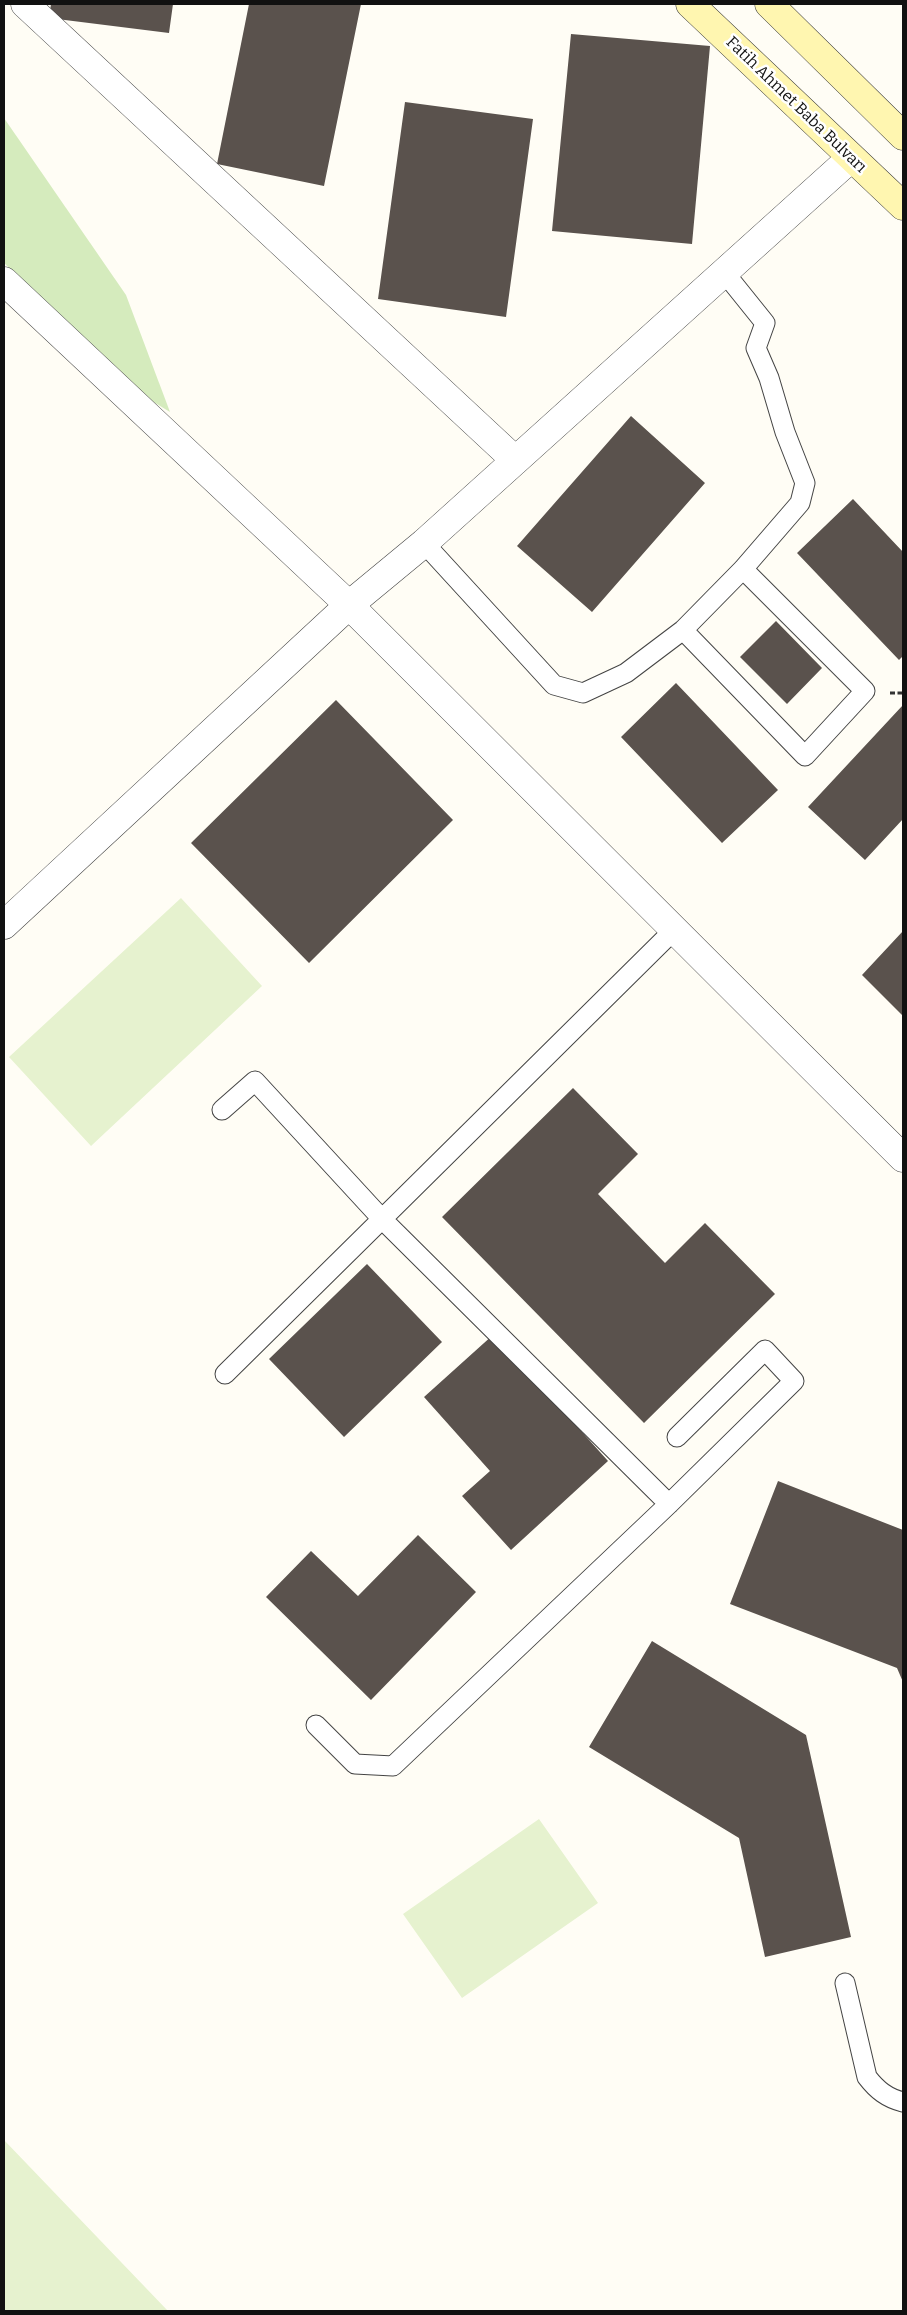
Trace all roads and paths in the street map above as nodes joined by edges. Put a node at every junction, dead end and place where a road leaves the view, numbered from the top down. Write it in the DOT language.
graph roads {
  1 [pos="25,4"];
  2 [pos="690,4"];
  3 [pos="769,4"];
  4 [pos="903,136"];
  5 [pos="851,158"];
  6 [pos="903,206"];
  7 [pos="724,272"];
  8 [pos="4,281"];
  9 [pos="515,460"];
  10 [pos="424,543"];
  11 [pos="743,569"];
  12 [pos="349,606"];
  13 [pos="683,630"];
  14 [pos="4,925"];
  15 [pos="675,929"];
  16 [pos="222,1110"];
  17 [pos="903,1158"];
  18 [pos="382,1219"];
  19 [pos="225,1374"];
  20 [pos="677,1437"];
  21 [pos="669,1504"];
  22 [pos="316,1724"];
  23 [pos="845,1983"];
  24 [pos="903,2102"];
  1 -- 9 [label="street"];
  2 -- 5 [label="main road, Fatih Ahmet Baba Bulvarı"];
  3 -- 4 [label="main road"];
  5 -- 6 [label="main road, Fatih Ahmet Baba Bulvarı"];
  5 -- 7 [label="street"];
  7 -- 9 [label="street"];
  7 -- 11 [label="lane"];
  8 -- 12 [label="street"];
  9 -- 10 [label="street"];
  10 -- 12 [label="street"];
  10 -- 13 [label="lane"];
  11 -- 13 [label="lane"];
  11 -- 13 [label="lane"];
  12 -- 14 [label="street"];
  12 -- 15 [label="street"];
  15 -- 17 [label="street"];
  15 -- 18 [label="lane"];
  16 -- 18 [label="lane"];
  18 -- 19 [label="lane"];
  18 -- 21 [label="lane"];
  20 -- 21 [label="lane"];
  21 -- 22 [label="lane"];
  23 -- 24 [label="lane"];
}
